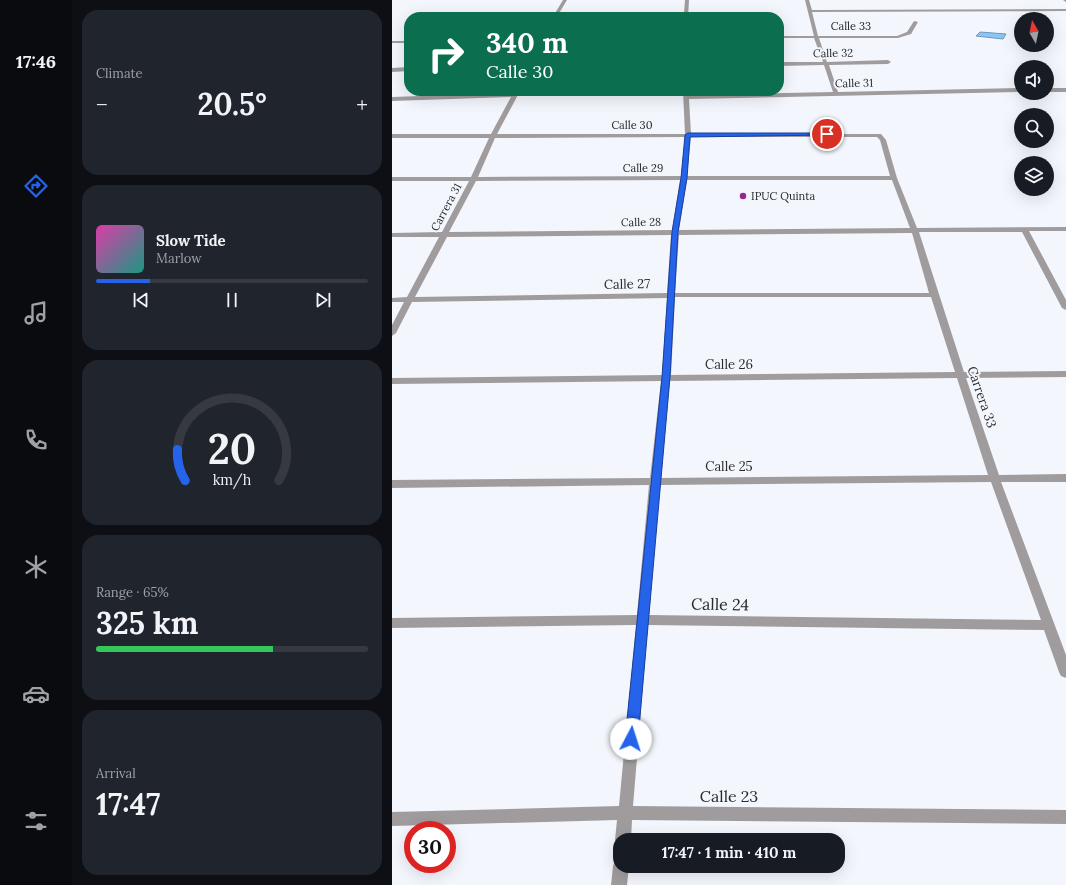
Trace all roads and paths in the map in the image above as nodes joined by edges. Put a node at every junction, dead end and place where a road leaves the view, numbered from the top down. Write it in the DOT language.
graph roads {
  1 [pos="565,0"];
  2 [pos="687,0"];
  3 [pos="807,0"];
  4 [pos="1066,10"];
  5 [pos="810,11"];
  6 [pos="559,12"];
  7 [pos="686,12"];
  8 [pos="916,22"];
  9 [pos="784,36"];
  10 [pos="816,36"];
  11 [pos="392,42"];
  12 [pos="404,42"];
  13 [pos="888,62"];
  14 [pos="825,63"];
  15 [pos="784,64"];
  16 [pos="404,69"];
  17 [pos="392,70"];
  18 [pos="1014,90"];
  19 [pos="1054,90"];
  20 [pos="1066,90"];
  21 [pos="784,93"];
  22 [pos="836,93"];
  23 [pos="454,96"];
  24 [pos="514,96"];
  25 [pos="686,96"];
  26 [pos="392,99"];
  27 [pos="873,134"];
  28 [pos="493,135"];
  29 [pos="688,135"];
  30 [pos="392,136"];
  31 [pos="474,178"];
  32 [pos="684,178"];
  33 [pos="894,178"];
  34 [pos="392,179"];
  35 [pos="1024,229"];
  36 [pos="1066,229"];
  37 [pos="915,231"];
  38 [pos="675,232"];
  39 [pos="392,235"];
  40 [pos="444,235"];
  41 [pos="672,295"];
  42 [pos="934,296"];
  43 [pos="392,300"];
  44 [pos="409,300"];
  45 [pos="1066,308"];
  46 [pos="392,333"];
  47 [pos="1066,374"];
  48 [pos="960,376"];
  49 [pos="666,377"];
  50 [pos="392,381"];
  51 [pos="995,478"];
  52 [pos="1066,478"];
  53 [pos="655,481"];
  54 [pos="392,484"];
  55 [pos="642,620"];
  56 [pos="392,623"];
  57 [pos="1048,626"];
  58 [pos="1066,672"];
  59 [pos="625,813"];
  60 [pos="1066,816"];
  61 [pos="392,818"];
  62 [pos="624,833"];
  63 [pos="620,873"];
  64 [pos="619,885"];
  1 -- 6 [label="street"];
  2 -- 7 [label="street"];
  3 -- 5 [label="street"];
  4 -- 5 [label="street"];
  5 -- 10 [label="street"];
  8 -- 10 [label="street, Calle 33"];
  9 -- 10 [label="street, Calle 33"];
  10 -- 14 [label="street"];
  11 -- 12 [label="street"];
  13 -- 14 [label="street, Calle 32"];
  14 -- 15 [label="street, Calle 32"];
  14 -- 22 [label="street"];
  16 -- 17 [label="street"];
  18 -- 22 [label="street, Calle 31"];
  19 -- 20 [label="street"];
  21 -- 22 [label="street, Calle 31"];
  23 -- 26 [label="street"];
  24 -- 28 [label="street, Carrera 31"];
  25 -- 29 [label="street"];
  27 -- 29 [label="street, Calle 30"];
  27 -- 33 [label="street, Carrera 33"];
  28 -- 29 [label="street, Calle 30"];
  28 -- 30 [label="street, Calle 30"];
  28 -- 31 [label="street, Carrera 31"];
  29 -- 32 [label="street"];
  31 -- 32 [label="street, Calle 29"];
  31 -- 34 [label="street, Calle 29"];
  31 -- 40 [label="street, Carrera 31"];
  32 -- 33 [label="street, Calle 29"];
  32 -- 38 [label="street"];
  33 -- 37 [label="street, Carrera 33"];
  35 -- 36 [label="street, Calle 28"];
  35 -- 37 [label="street, Calle 28"];
  35 -- 45 [label="street"];
  37 -- 38 [label="street, Calle 28"];
  37 -- 42 [label="street, Carrera 33"];
  38 -- 40 [label="street, Calle 28"];
  38 -- 41 [label="street"];
  39 -- 40 [label="street, Calle 28"];
  40 -- 44 [label="street, Carrera 31"];
  41 -- 42 [label="street, Calle 27"];
  41 -- 44 [label="street, Calle 27"];
  41 -- 49 [label="street"];
  42 -- 48 [label="street, Carrera 33"];
  43 -- 44 [label="street, Calle 27"];
  44 -- 46 [label="street, Carrera 31"];
  47 -- 48 [label="street, Calle 26"];
  48 -- 49 [label="street, Calle 26"];
  48 -- 51 [label="street, Carrera 33"];
  49 -- 50 [label="street, Calle 26"];
  49 -- 53 [label="street"];
  51 -- 52 [label="street, Calle 25"];
  51 -- 53 [label="street, Calle 25"];
  51 -- 57 [label="street, Carrera 33"];
  53 -- 54 [label="street, Calle 25"];
  53 -- 55 [label="street"];
  55 -- 56 [label="street, Calle 24"];
  55 -- 57 [label="street, Calle 24"];
  55 -- 59 [label="street"];
  57 -- 58 [label="street, Carrera 33"];
  59 -- 60 [label="street, Calle 23"];
  59 -- 61 [label="street, Calle 23"];
  59 -- 62 [label="street"];
  63 -- 64 [label="street"];
}
